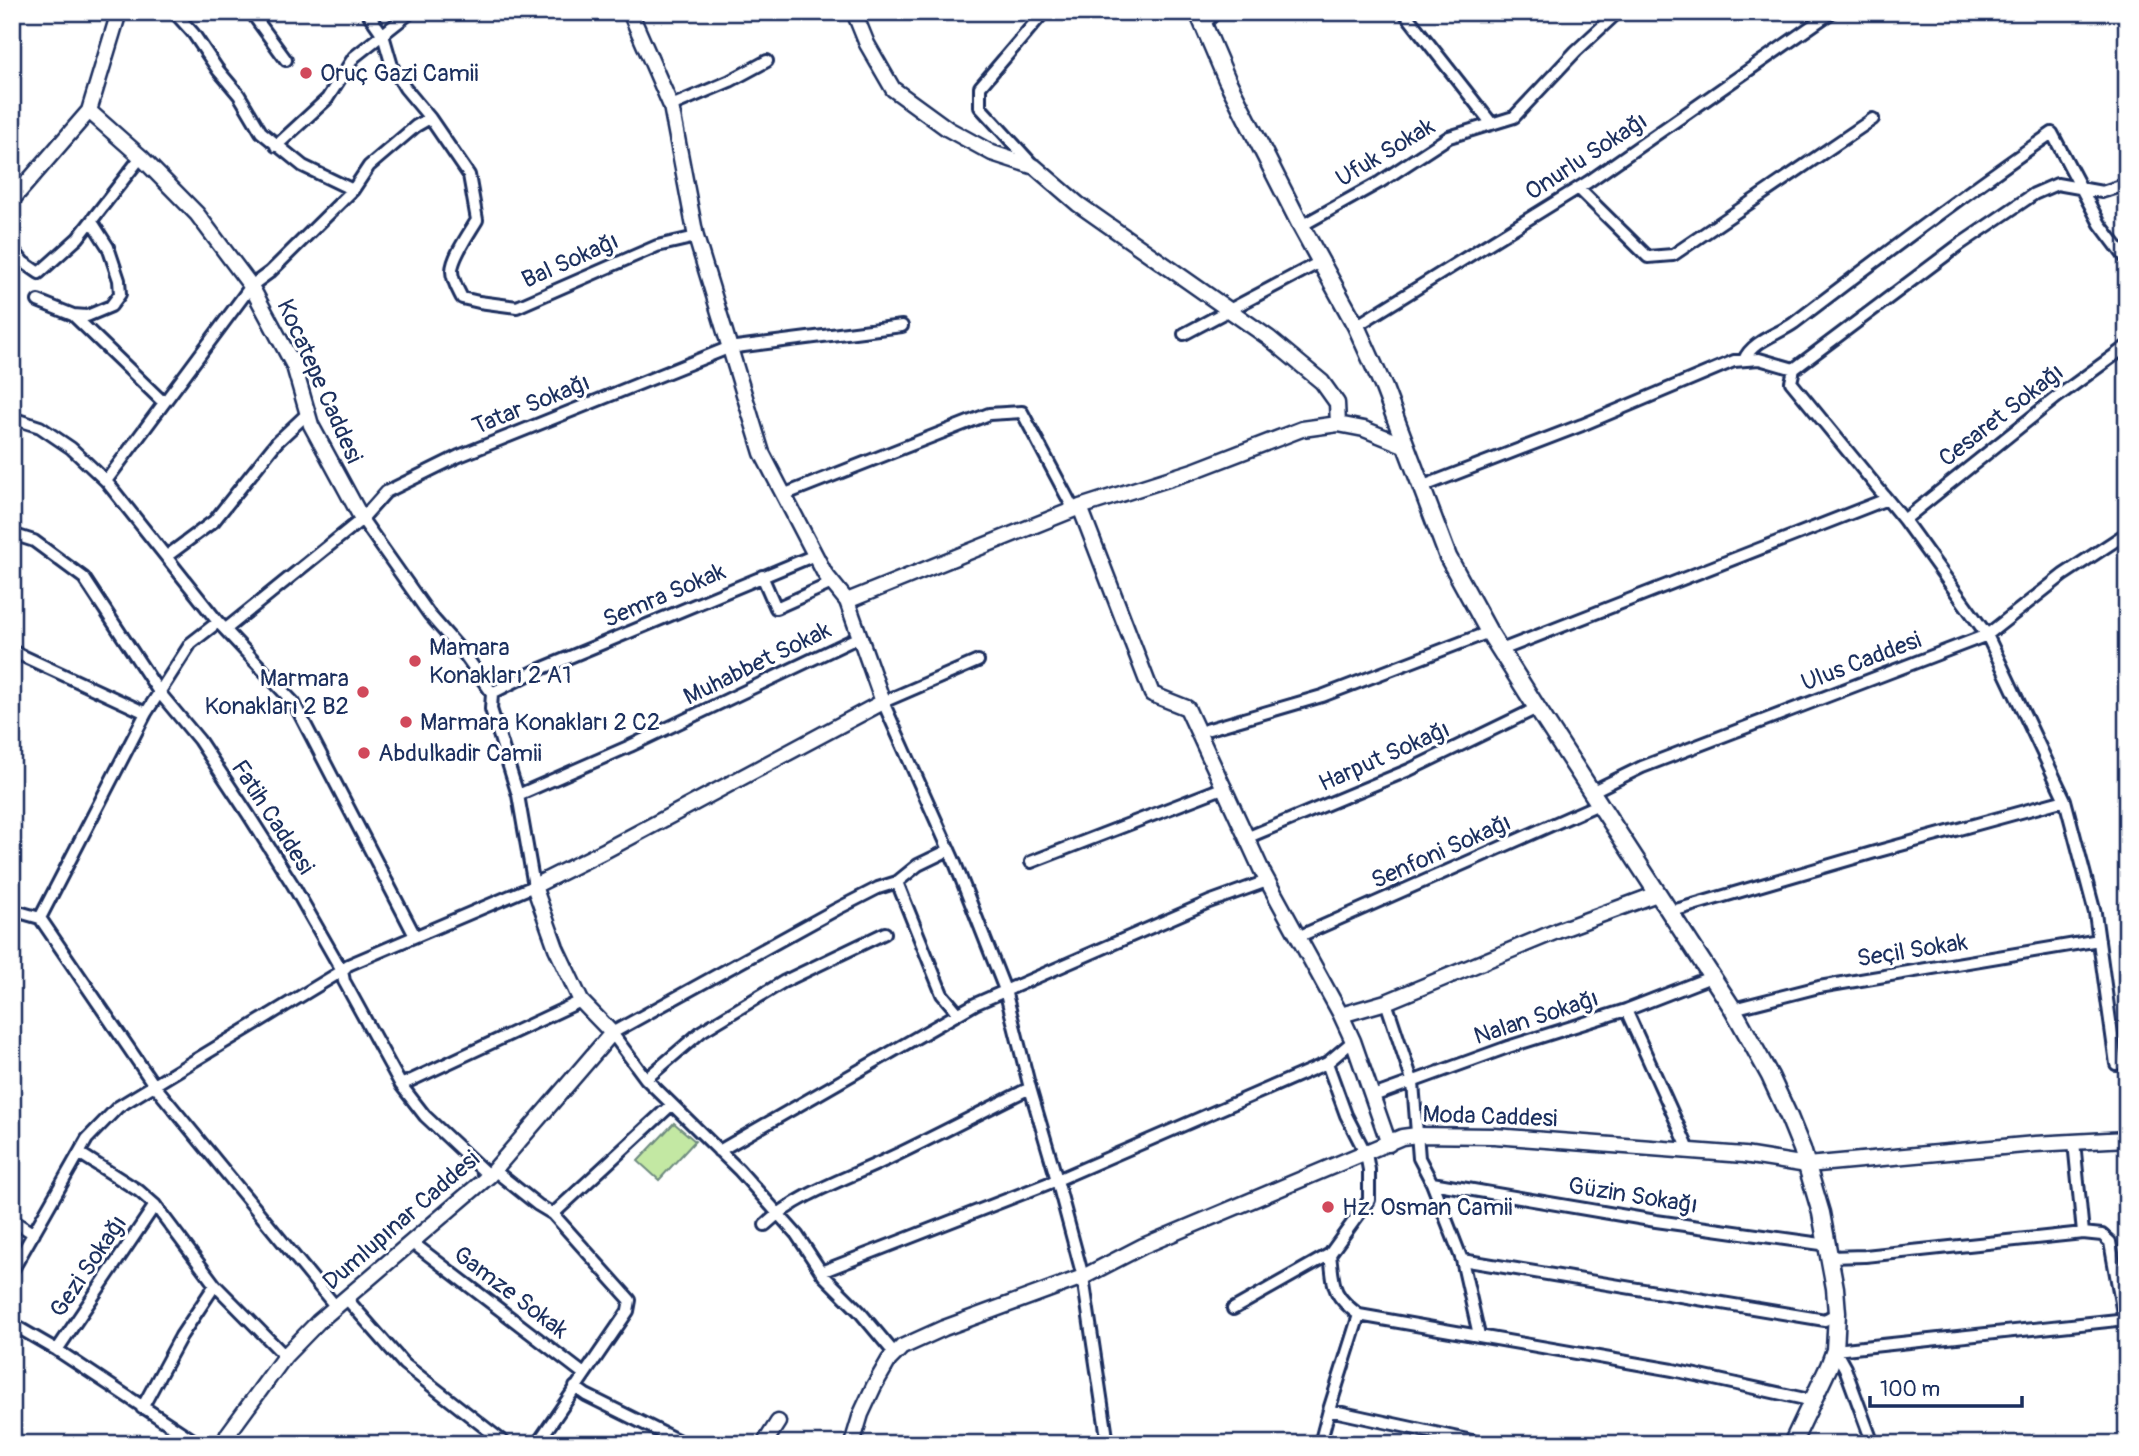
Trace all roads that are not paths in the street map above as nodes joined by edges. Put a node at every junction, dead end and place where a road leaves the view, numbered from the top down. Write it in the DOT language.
graph roads {
  1 [pos="174,12"];
  2 [pos="251,12"];
  3 [pos="367,12"];
  4 [pos="411,12"];
  5 [pos="630,12"];
  6 [pos="854,12"];
  7 [pos="1044,12"];
  8 [pos="1216,12"];
  9 [pos="1405,12"];
  10 [pos="1618,12"];
  11 [pos="1832,12"];
  12 [pos="117,15"];
  13 [pos="1201,18"];
  14 [pos="383,36"];
  15 [pos="286,61"];
  16 [pos="768,61"];
  17 [pos="671,106"];
  18 [pos="89,111"];
  19 [pos="430,118"];
  20 [pos="1873,119"];
  21 [pos="1492,124"];
  22 [pos="276,146"];
  23 [pos="141,157"];
  24 [pos="1035,167"];
  25 [pos="2127,184"];
  26 [pos="2082,187"];
  27 [pos="1578,188"];
  28 [pos="353,190"];
  29 [pos="12,201"];
  30 [pos="92,222"];
  31 [pos="1301,226"];
  32 [pos="696,237"];
  33 [pos="12,248"];
  34 [pos="2127,260"];
  35 [pos="1320,262"];
  36 [pos="251,286"];
  37 [pos="38,301"];
  38 [pos="1230,311"];
  39 [pos="72,315"];
  40 [pos="902,326"];
  41 [pos="1356,326"];
  42 [pos="1184,334"];
  43 [pos="2127,346"];
  44 [pos="729,348"];
  45 [pos="1744,360"];
  46 [pos="1794,369"];
  47 [pos="164,403"];
  48 [pos="308,413"];
  49 [pos="12,418"];
  50 [pos="1338,424"];
  51 [pos="1406,446"];
  52 [pos="106,481"];
  53 [pos="1421,487"];
  54 [pos="783,495"];
  55 [pos="1887,499"];
  56 [pos="1077,509"];
  57 [pos="362,519"];
  58 [pos="1904,520"];
  59 [pos="2127,533"];
  60 [pos="12,534"];
  61 [pos="815,555"];
  62 [pos="167,556"];
  63 [pos="762,576"];
  64 [pos="832,583"];
  65 [pos="847,601"];
  66 [pos="222,625"];
  67 [pos="1489,632"];
  68 [pos="1987,635"];
  69 [pos="859,637"];
  70 [pos="1501,650"];
  71 [pos="12,651"];
  72 [pos="978,661"];
  73 [pos="159,692"];
  74 [pos="492,693"];
  75 [pos="883,702"];
  76 [pos="1537,708"];
  77 [pos="146,713"];
  78 [pos="1199,733"];
  79 [pos="1225,787"];
  80 [pos="518,795"];
  81 [pos="1595,798"];
  82 [pos="2065,800"];
  83 [pos="1246,838"];
  84 [pos="949,850"];
  85 [pos="1031,862"];
  86 [pos="1267,881"];
  87 [pos="897,882"];
  88 [pos="534,886"];
  89 [pos="1657,894"];
  90 [pos="12,910"];
  91 [pos="1669,912"];
  92 [pos="40,918"];
  93 [pos="884,933"];
  94 [pos="415,936"];
  95 [pos="1300,936"];
  96 [pos="2099,940"];
  97 [pos="342,971"];
  98 [pos="1712,976"];
  99 [pos="1005,990"];
  100 [pos="581,1001"];
  101 [pos="1386,1002"];
  102 [pos="1733,1009"];
  103 [pos="1626,1010"];
  104 [pos="958,1013"];
  105 [pos="1341,1015"];
  106 [pos="612,1033"];
  107 [pos="1353,1041"];
  108 [pos="1327,1063"];
  109 [pos="2116,1064"];
  110 [pos="646,1079"];
  111 [pos="1413,1083"];
  112 [pos="154,1085"];
  113 [pos="401,1085"];
  114 [pos="1030,1088"];
  115 [pos="1373,1096"];
  116 [pos="671,1105"];
  117 [pos="1418,1135"];
  118 [pos="2127,1139"];
  119 [pos="2074,1142"];
  120 [pos="1389,1144"];
  121 [pos="719,1151"];
  122 [pos="1690,1152"];
  123 [pos="79,1153"];
  124 [pos="1366,1154"];
  125 [pos="1807,1165"];
  126 [pos="492,1173"];
  127 [pos="1058,1180"];
  128 [pos="1432,1183"];
  129 [pos="155,1205"];
  130 [pos="778,1213"];
  131 [pos="553,1214"];
  132 [pos="12,1220"];
  133 [pos="765,1225"];
  134 [pos="2083,1233"];
  135 [pos="34,1234"];
  136 [pos="413,1243"];
  137 [pos="1828,1251"];
  138 [pos="1330,1254"];
  139 [pos="1462,1260"];
  140 [pos="12,1271"];
  141 [pos="821,1272"];
  142 [pos="1083,1277"];
  143 [pos="215,1285"];
  144 [pos="342,1302"];
  145 [pos="1233,1309"];
  146 [pos="1837,1313"];
  147 [pos="1359,1315"];
  148 [pos="2125,1319"];
  149 [pos="12,1324"];
  150 [pos="1479,1335"];
  151 [pos="57,1350"];
  152 [pos="1835,1350"];
  153 [pos="895,1354"];
  154 [pos="285,1356"];
  155 [pos="584,1374"];
  156 [pos="575,1387"];
  157 [pos="1814,1401"];
  158 [pos="142,1408"];
  159 [pos="1329,1410"];
  160 [pos="778,1422"];
  161 [pos="199,1444"];
  162 [pos="224,1444"];
  163 [pos="506,1444"];
  164 [pos="537,1444"];
  165 [pos="685,1444"];
  166 [pos="764,1444"];
  167 [pos="852,1444"];
  168 [pos="1108,1444"];
  169 [pos="1321,1444"];
  170 [pos="1486,1444"];
  171 [pos="1792,1444"];
  172 [pos="1873,1444"];
  1 -- 22 [label="street"];
  2 -- 15 [label="street"];
  3 -- 14 [label="street"];
  4 -- 14 [label="street"];
  5 -- 17 [label="street"];
  6 -- 24 [label="street"];
  7 -- 24 [label="street"];
  8 -- 13 [label="street"];
  9 -- 21 [label="street"];
  10 -- 21 [label="street, Ufuk Sokak"];
  11 -- 27 [label="street, Onurlu Sokağı"];
  12 -- 18 [label="street"];
  13 -- 31 [label="main road"];
  14 -- 19 [label="street"];
  14 -- 22 [label="street"];
  16 -- 17 [label="street"];
  17 -- 32 [label="street"];
  18 -- 23 [label="street, Kocatepe Caddesi"];
  18 -- 29 [label="street"];
  19 -- 28 [label="street"];
  19 -- 32 [label="street, Bal Sokağı"];
  20 -- 27 [label="street"];
  21 -- 31 [label="street, Ufuk Sokak"];
  22 -- 28 [label="street"];
  23 -- 30 [label="street"];
  23 -- 36 [label="street, Kocatepe Caddesi"];
  24 -- 38 [label="street"];
  25 -- 26 [label="street"];
  26 -- 34 [label="street"];
  26 -- 45 [label="street"];
  26 -- 46 [label="street"];
  27 -- 41 [label="street, Onurlu Sokağı"];
  28 -- 36 [label="street"];
  30 -- 33 [label="street"];
  30 -- 39 [label="street"];
  31 -- 35 [label="main road"];
  32 -- 44 [label="street"];
  35 -- 38 [label="street"];
  35 -- 41 [label="main road"];
  36 -- 47 [label="street"];
  36 -- 48 [label="street, Kocatepe Caddesi"];
  37 -- 39 [label="street"];
  38 -- 42 [label="street"];
  38 -- 50 [label="street"];
  39 -- 47 [label="street"];
  40 -- 44 [label="street, Tatar Sokağı"];
  41 -- 51 [label="main road"];
  43 -- 58 [label="street, Cesaret Sokağı"];
  44 -- 54 [label="street"];
  44 -- 57 [label="street, Tatar Sokağı"];
  45 -- 46 [label="street"];
  45 -- 53 [label="street"];
  46 -- 55 [label="street"];
  47 -- 52 [label="street"];
  48 -- 57 [label="street, Kocatepe Caddesi"];
  48 -- 62 [label="street"];
  49 -- 52 [label="street"];
  50 -- 51 [label="street"];
  50 -- 56 [label="street"];
  51 -- 53 [label="main road"];
  52 -- 62 [label="street"];
  53 -- 67 [label="main road"];
  54 -- 56 [label="street"];
  54 -- 61 [label="street"];
  55 -- 58 [label="street"];
  55 -- 70 [label="street"];
  56 -- 65 [label="street"];
  56 -- 78 [label="street"];
  57 -- 66 [label="street, Tatar Sokağı"];
  57 -- 74 [label="street"];
  58 -- 68 [label="street"];
  59 -- 68 [label="street, Ulus Caddesi"];
  60 -- 73 [label="street, Fatih Caddesi"];
  61 -- 63 [label="street, Semra Sokak"];
  61 -- 64 [label="street"];
  62 -- 66 [label="street"];
  63 -- 64 [label="street"];
  63 -- 74 [label="street, Semra Sokak"];
  64 -- 65 [label="street"];
  65 -- 69 [label="street"];
  66 -- 73 [label="street, Tatar Sokağı"];
  66 -- 94 [label="street"];
  67 -- 70 [label="main road"];
  67 -- 78 [label="street"];
  68 -- 81 [label="street, Ulus Caddesi"];
  68 -- 82 [label="street"];
  69 -- 75 [label="street"];
  69 -- 80 [label="street, Muhabbet Sokak"];
  70 -- 76 [label="main road"];
  71 -- 77 [label="street"];
  72 -- 75 [label="street"];
  73 -- 77 [label="street, Tatar Sokağı"];
  73 -- 97 [label="street, Fatih Caddesi"];
  74 -- 80 [label="street"];
  75 -- 84 [label="street"];
  75 -- 88 [label="street"];
  76 -- 81 [label="main road"];
  76 -- 83 [label="street, Harput Sokağı"];
  77 -- 92 [label="street, Tatar Sokağı"];
  78 -- 79 [label="street"];
  79 -- 83 [label="street"];
  79 -- 85 [label="street"];
  80 -- 88 [label="street"];
  81 -- 89 [label="main road"];
  81 -- 95 [label="street, Senfoni Sokağı"];
  82 -- 91 [label="street"];
  82 -- 96 [label="street"];
  83 -- 86 [label="street"];
  84 -- 87 [label="street"];
  84 -- 99 [label="street"];
  86 -- 95 [label="street"];
  86 -- 99 [label="street"];
  87 -- 104 [label="street"];
  87 -- 106 [label="street"];
  88 -- 94 [label="street"];
  88 -- 100 [label="street"];
  89 -- 91 [label="main road"];
  89 -- 101 [label="street"];
  90 -- 92 [label="street"];
  91 -- 98 [label="main road"];
  92 -- 112 [label="street"];
  93 -- 110 [label="street"];
  94 -- 97 [label="street"];
  95 -- 105 [label="street"];
  96 -- 102 [label="street, Seçil Sokak"];
  96 -- 109 [label="street"];
  97 -- 112 [label="street"];
  97 -- 113 [label="street, Fatih Caddesi"];
  98 -- 102 [label="main road"];
  98 -- 103 [label="street, Nalan Sokağı"];
  99 -- 104 [label="street"];
  99 -- 114 [label="street"];
  100 -- 106 [label="street"];
  100 -- 113 [label="street"];
  101 -- 105 [label="street"];
  101 -- 111 [label="street"];
  102 -- 125 [label="main road"];
  103 -- 111 [label="street, Nalan Sokağı"];
  103 -- 122 [label="street"];
  104 -- 121 [label="street"];
  105 -- 107 [label="street"];
  106 -- 110 [label="street"];
  106 -- 126 [label="street, Dumlupınar Caddesi"];
  107 -- 108 [label="street"];
  107 -- 115 [label="street"];
  108 -- 124 [label="street"];
  108 -- 127 [label="street"];
  110 -- 116 [label="street"];
  111 -- 115 [label="street, Nalan Sokağı"];
  111 -- 117 [label="street"];
  112 -- 123 [label="street"];
  112 -- 144 [label="street"];
  113 -- 126 [label="street, Fatih Caddesi"];
  114 -- 127 [label="street"];
  114 -- 130 [label="street"];
  115 -- 120 [label="street"];
  116 -- 121 [label="street"];
  116 -- 131 [label="street"];
  117 -- 120 [label="street, Moda Caddesi"];
  117 -- 122 [label="street, Moda Caddesi"];
  117 -- 128 [label="street"];
  118 -- 119 [label="street, Moda Caddesi"];
  119 -- 125 [label="street, Moda Caddesi"];
  119 -- 134 [label="street"];
  120 -- 124 [label="street, Moda Caddesi"];
  121 -- 130 [label="street"];
  122 -- 125 [label="street, Moda Caddesi"];
  123 -- 129 [label="street"];
  123 -- 135 [label="street"];
  124 -- 138 [label="street"];
  124 -- 142 [label="street, Moda Caddesi"];
  125 -- 137 [label="main road"];
  126 -- 131 [label="street, Fatih Caddesi"];
  126 -- 136 [label="street, Dumlupınar Caddesi"];
  127 -- 141 [label="street"];
  127 -- 142 [label="street"];
  128 -- 137 [label="street, Güzin Sokağı"];
  128 -- 139 [label="street"];
  129 -- 143 [label="street"];
  129 -- 151 [label="street, Gezi Sokağı"];
  130 -- 133 [label="street"];
  130 -- 141 [label="street"];
  131 -- 155 [label="street, Fatih Caddesi"];
  132 -- 135 [label="street"];
  134 -- 137 [label="street, Güzin Sokağı"];
  134 -- 148 [label="street"];
  135 -- 140 [label="street"];
  136 -- 144 [label="street, Dumlupınar Caddesi"];
  136 -- 155 [label="street, Gamze Sokak"];
  137 -- 146 [label="main road"];
  138 -- 145 [label="street"];
  138 -- 147 [label="street"];
  139 -- 146 [label="street"];
  139 -- 150 [label="street"];
  141 -- 153 [label="street"];
  142 -- 153 [label="street, Moda Caddesi"];
  142 -- 168 [label="street"];
  143 -- 154 [label="street"];
  143 -- 158 [label="street"];
  144 -- 154 [label="street, Dumlupınar Caddesi"];
  144 -- 163 [label="street"];
  146 -- 152 [label="main road"];
  147 -- 150 [label="street"];
  147 -- 159 [label="street"];
  148 -- 152 [label="street"];
  149 -- 151 [label="street"];
  150 -- 157 [label="street"];
  151 -- 158 [label="street"];
  152 -- 157 [label="main road"];
  152 -- 172 [label="street"];
  153 -- 167 [label="street"];
  154 -- 162 [label="street, Dumlupınar Caddesi"];
  155 -- 156 [label="street"];
  156 -- 164 [label="street"];
  156 -- 165 [label="street"];
  157 -- 171 [label="main road"];
  158 -- 161 [label="street"];
  159 -- 169 [label="street"];
  159 -- 170 [label="street"];
  160 -- 166 [label="street"];
}
